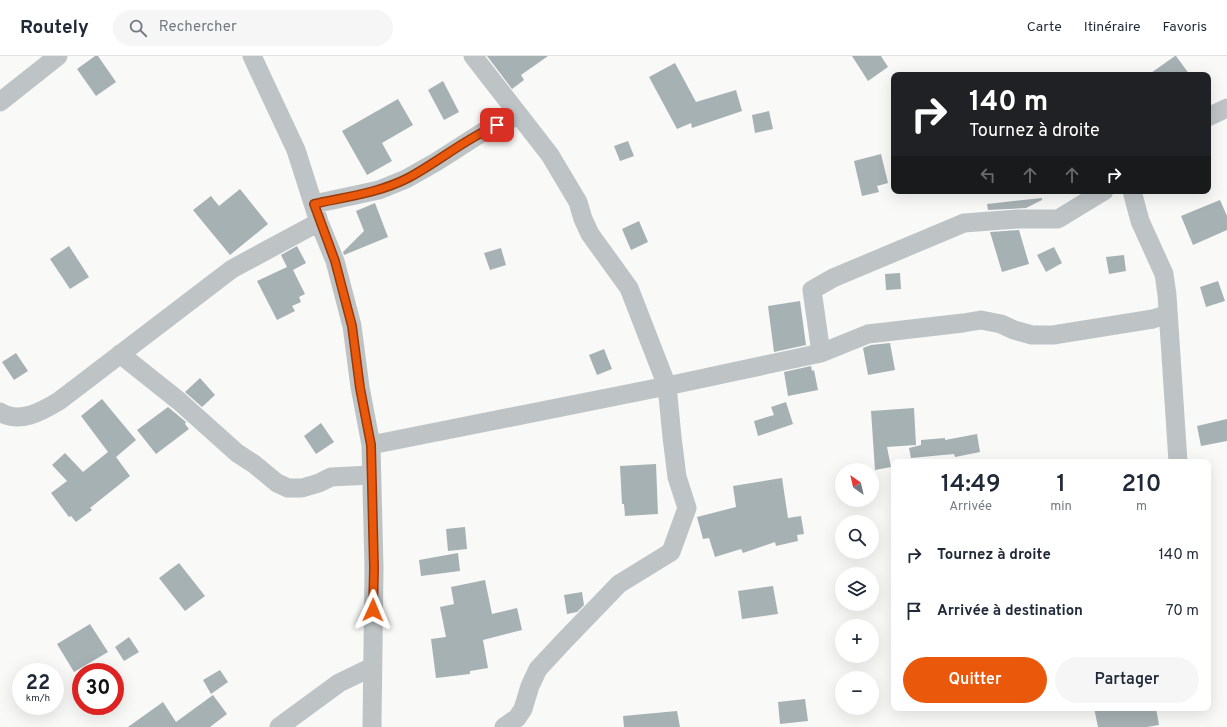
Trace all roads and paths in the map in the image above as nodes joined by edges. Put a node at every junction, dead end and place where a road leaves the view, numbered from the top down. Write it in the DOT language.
graph roads {
  1 [pos="58,56"];
  2 [pos="252,56"];
  3 [pos="473,56"];
  4 [pos="0,102"];
  5 [pos="1227,108"];
  6 [pos="519,115"];
  7 [pos="1211,116"];
  8 [pos="1099,194"];
  9 [pos="1133,194"];
  10 [pos="317,213"];
  11 [pos="1168,314"];
  12 [pos="821,353"];
  13 [pos="120,354"];
  14 [pos="668,386"];
  15 [pos="0,412"];
  16 [pos="371,445"];
  17 [pos="1178,459"];
  18 [pos="371,475"];
  19 [pos="372,667"];
  20 [pos="279,727"];
  21 [pos="372,727"];
  22 [pos="504,727"];
  1 -- 4 [label="street"];
  2 -- 10 [label="street"];
  3 -- 6 [label="street"];
  5 -- 7 [label="street"];
  6 -- 10 [label="street"];
  6 -- 14 [label="street"];
  8 -- 12 [label="street"];
  9 -- 11 [label="street"];
  10 -- 13 [label="street"];
  10 -- 16 [label="street"];
  11 -- 12 [label="street"];
  11 -- 17 [label="street"];
  12 -- 14 [label="street"];
  13 -- 15 [label="street"];
  13 -- 18 [label="street"];
  14 -- 16 [label="street"];
  14 -- 22 [label="street"];
  16 -- 18 [label="street"];
  18 -- 19 [label="street"];
  19 -- 20 [label="street"];
  19 -- 21 [label="street"];
}
